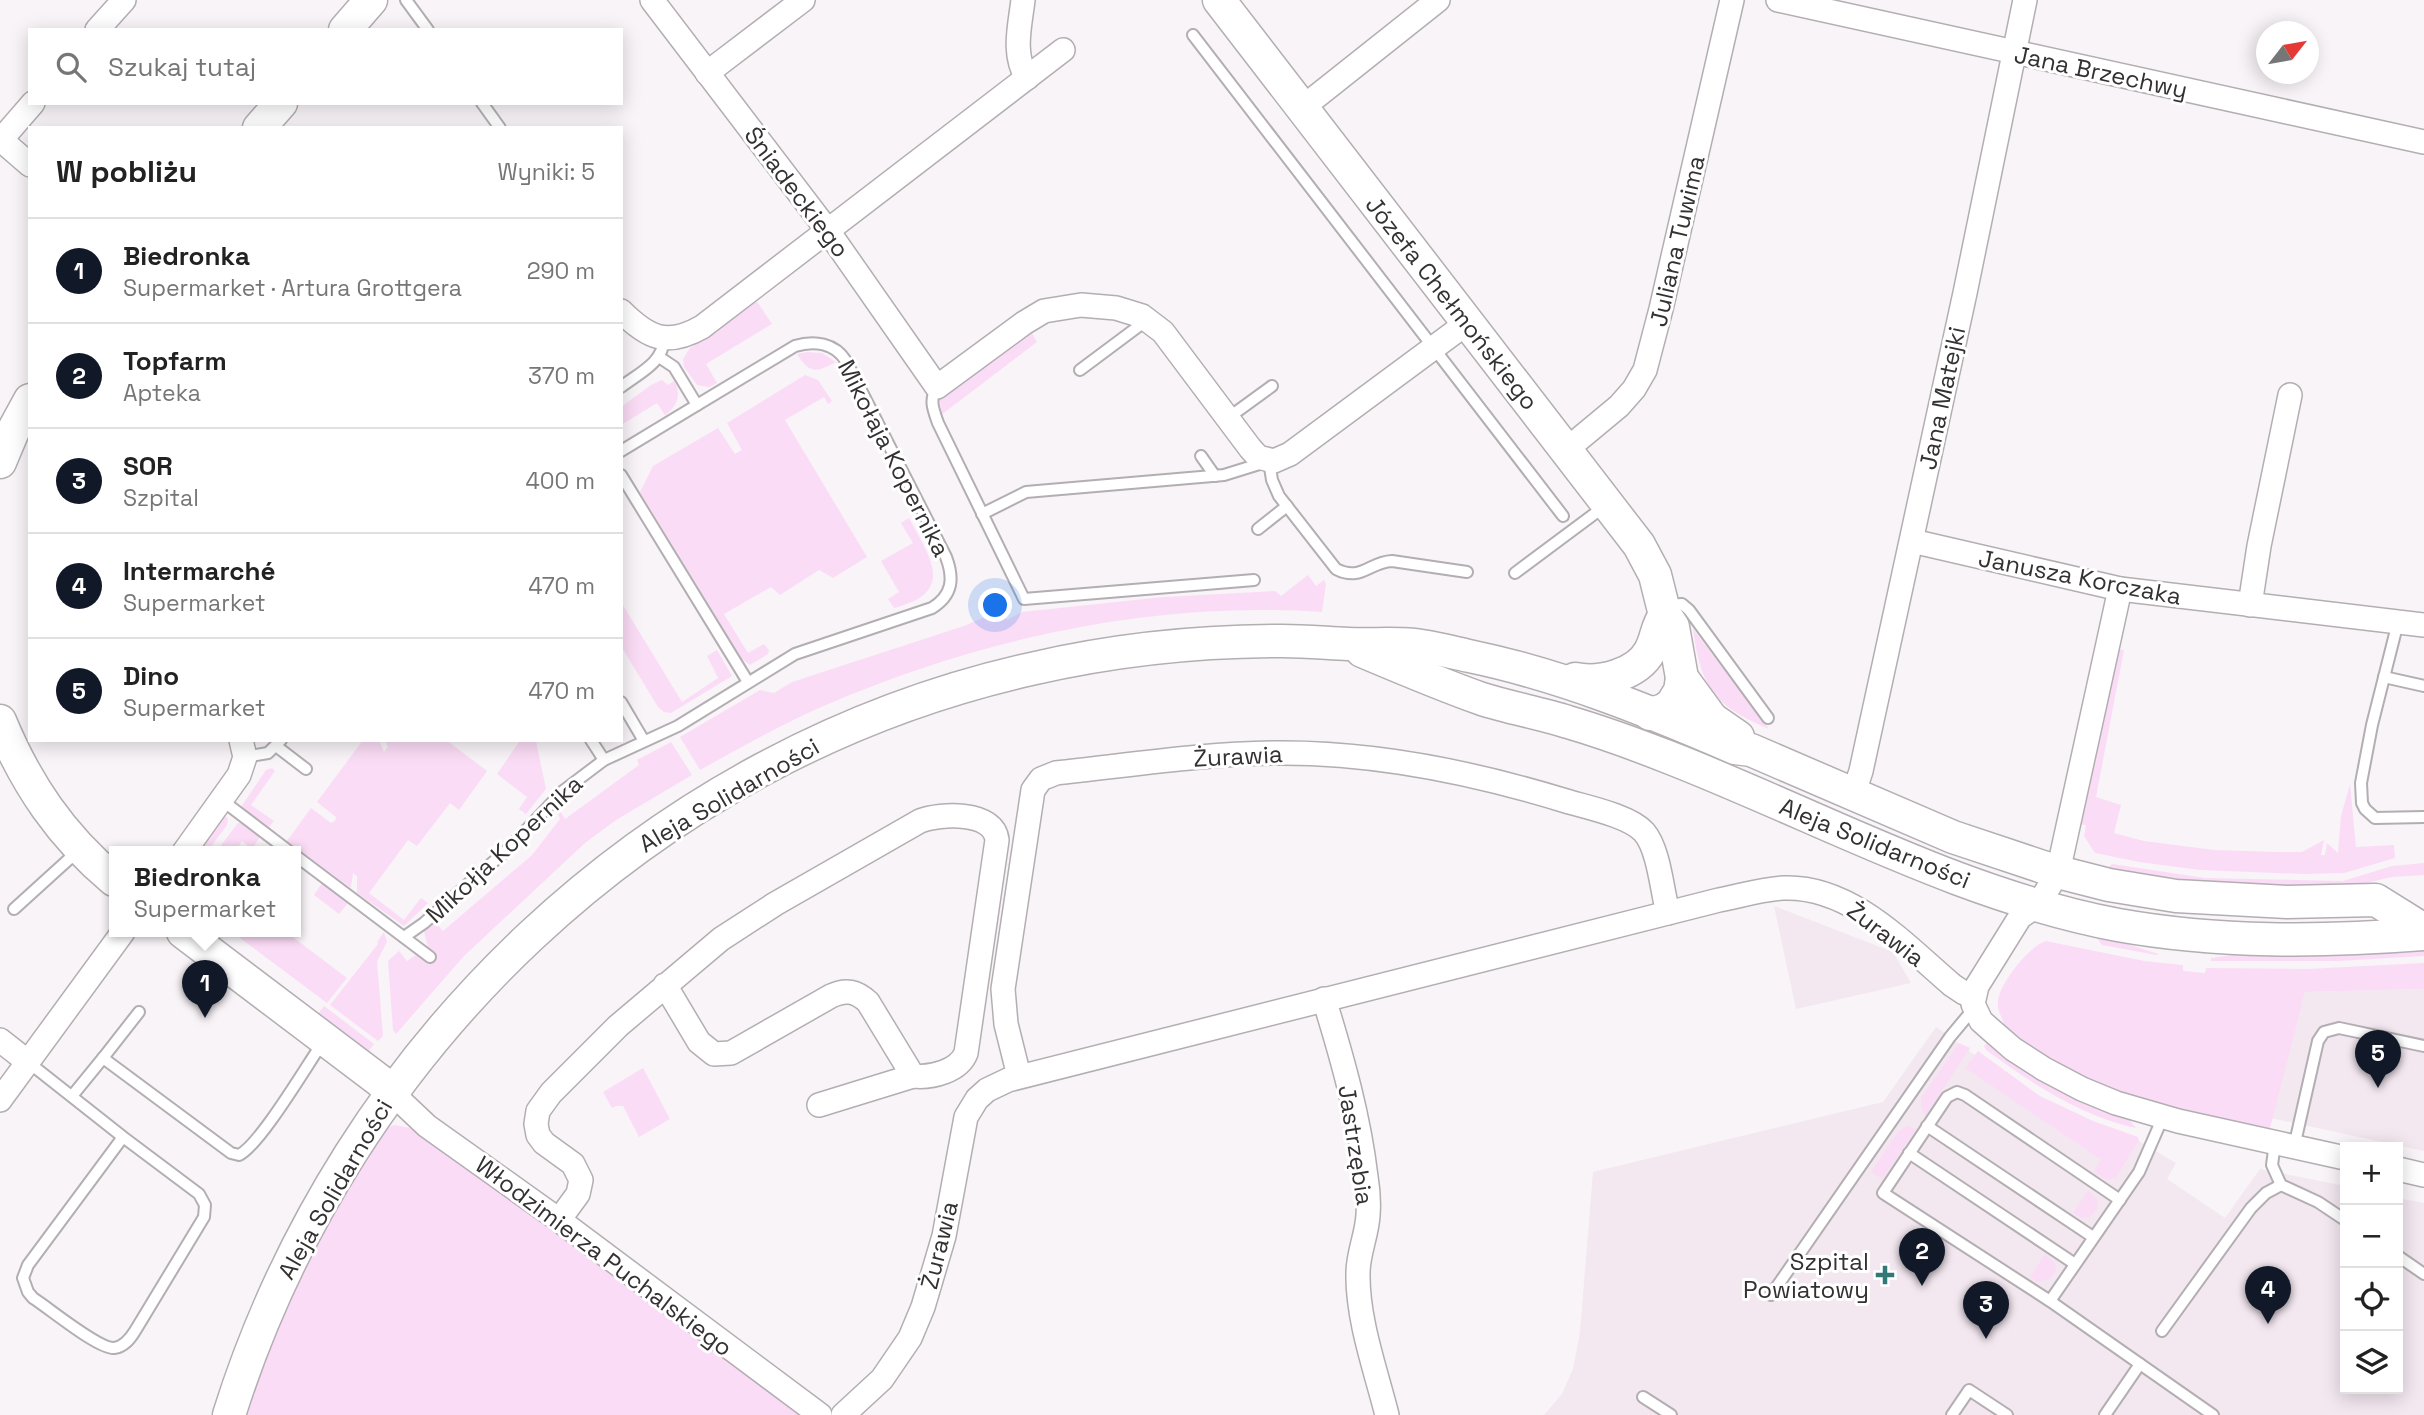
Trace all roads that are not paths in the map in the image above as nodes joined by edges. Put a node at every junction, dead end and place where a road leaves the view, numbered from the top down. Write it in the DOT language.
graph roads {
  1 [pos="124,0"];
  2 [pos="371,0"];
  3 [pos="406,0"];
  4 [pos="652,0"];
  5 [pos="803,0"];
  6 [pos="1023,0"];
  7 [pos="1219,0"];
  8 [pos="1438,0"];
  9 [pos="1732,0"];
  10 [pos="1778,0"];
  11 [pos="2025,0"];
  12 [pos="99,28"];
  13 [pos="347,28"];
  14 [pos="427,28"];
  15 [pos="1193,35"];
  16 [pos="1063,50"];
  17 [pos="2014,53"];
  18 [pos="707,73"];
  19 [pos="1027,78"];
  20 [pos="31,105"];
  21 [pos="279,105"];
  22 [pos="483,105"];
  23 [pos="1302,108"];
  24 [pos="261,126"];
  25 [pos="499,126"];
  26 [pos="0,140"];
  27 [pos="2424,142"];
  28 [pos="28,163"];
  29 [pos="828,231"];
  30 [pos="623,313"];
  31 [pos="1147,320"];
  32 [pos="1467,323"];
  33 [pos="1434,347"];
  34 [pos="662,348"];
  35 [pos="1080,370"];
  36 [pos="623,385"];
  37 [pos="1272,386"];
  38 [pos="937,387"];
  39 [pos="2290,396"];
  40 [pos="28,404"];
  41 [pos="697,405"];
  42 [pos="1228,418"];
  43 [pos="623,450"];
  44 [pos="1566,450"];
  45 [pos="1201,456"];
  46 [pos="1269,461"];
  47 [pos="0,462"];
  48 [pos="1215,476"];
  49 [pos="623,478"];
  50 [pos="1608,504"];
  51 [pos="1287,506"];
  52 [pos="982,514"];
  53 [pos="1563,516"];
  54 [pos="1258,529"];
  55 [pos="1912,541"];
  56 [pos="1467,572"];
  57 [pos="1515,573"];
  58 [pos="1254,580"];
  59 [pos="2120,589"];
  60 [pos="2250,605"];
  61 [pos="1665,610"];
  62 [pos="2398,622"];
  63 [pos="2424,625"];
  64 [pos="1349,644"];
  65 [pos="1650,651"];
  66 [pos="1542,675"];
  67 [pos="2384,677"];
  68 [pos="1682,678"];
  69 [pos="748,682"];
  70 [pos="2424,686"];
  71 [pos="623,705"];
  72 [pos="1650,714"];
  73 [pos="1768,718"];
  74 [pos="0,721"];
  75 [pos="644,741"];
  76 [pos="592,742"];
  77 [pos="279,743"];
  78 [pos="1638,746"];
  79 [pos="243,749"];
  80 [pos="1751,750"];
  81 [pos="604,760"];
  82 [pos="306,769"];
  83 [pos="1853,794"];
  84 [pos="223,801"];
  85 [pos="2424,817"];
  86 [pos="189,846"];
  87 [pos="282,846"];
  88 [pos="80,849"];
  89 [pos="301,860"];
  90 [pos="2058,872"];
  91 [pos="109,875"];
  92 [pos="2038,905"];
  93 [pos="14,909"];
  94 [pos="1668,913"];
  95 [pos="2424,932"];
  96 [pos="119,937"];
  97 [pos="190,937"];
  98 [pos="404,937"];
  99 [pos="430,957"];
  100 [pos="665,985"];
  101 [pos="1324,999"];
  102 [pos="1974,1001"];
  103 [pos="139,1012"];
  104 [pos="0,1040"];
  105 [pos="325,1040"];
  106 [pos="2424,1046"];
  107 [pos="103,1058"];
  108 [pos="28,1062"];
  109 [pos="914,1076"];
  110 [pos="1019,1076"];
  111 [pos="391,1092"];
  112 [pos="72,1096"];
  113 [pos="0,1100"];
  114 [pos="819,1105"];
  115 [pos="2163,1117"];
  116 [pos="1927,1126"];
  117 [pos="123,1137"];
  118 [pos="2284,1145"];
  119 [pos="1909,1153"];
  120 [pos="2340,1157"];
  121 [pos="2403,1170"];
  122 [pos="2424,1175"];
  123 [pos="2281,1185"];
  124 [pos="2120,1200"];
  125 [pos="2340,1217"];
  126 [pos="559,1220"];
  127 [pos="2093,1237"];
  128 [pos="2403,1259"];
  129 [pos="2075,1264"];
  130 [pos="2424,1274"];
  131 [pos="1770,1295"];
  132 [pos="2050,1301"];
  133 [pos="2162,1331"];
  134 [pos="2140,1364"];
  135 [pos="1643,1397"];
  136 [pos="229,1415"];
  137 [pos="820,1415"];
  138 [pos="843,1415"];
  139 [pos="1387,1415"];
  140 [pos="1671,1415"];
  141 [pos="1952,1415"];
  142 [pos="2007,1415"];
  143 [pos="2105,1415"];
  144 [pos="2213,1415"];
  1 -- 12 [label="street"];
  2 -- 13 [label="main road"];
  3 -- 14 [label="lane"];
  4 -- 18 [label="street, Śniadeckiego"];
  5 -- 18 [label="street"];
  6 -- 19 [label="street"];
  7 -- 23 [label="main road, Józefa Chełmońskiego"];
  8 -- 23 [label="street"];
  9 -- 44 [label="street, Juliana Tuwima"];
  10 -- 17 [label="street, Jana Brzechwy"];
  11 -- 17 [label="street, Jana Matejki"];
  15 -- 33 [label="lane"];
  16 -- 19 [label="street"];
  17 -- 27 [label="street, Jana Brzechwy"];
  17 -- 55 [label="street, Jana Matejki"];
  18 -- 29 [label="street, Śniadeckiego"];
  19 -- 29 [label="street"];
  20 -- 26 [label="street"];
  21 -- 24 [label="main road"];
  22 -- 25 [label="lane"];
  23 -- 32 [label="main road, Józefa Chełmońskiego"];
  26 -- 28 [label="street"];
  29 -- 34 [label="street"];
  29 -- 38 [label="street, Śniadeckiego"];
  30 -- 34 [label="street"];
  31 -- 35 [label="lane"];
  31 -- 38 [label="street"];
  31 -- 42 [label="street"];
  32 -- 33 [label="street"];
  32 -- 44 [label="main road, Józefa Chełmońskiego"];
  33 -- 46 [label="street"];
  33 -- 53 [label="lane"];
  34 -- 36 [label="lane"];
  34 -- 41 [label="lane"];
  37 -- 42 [label="lane"];
  38 -- 52 [label="lane"];
  39 -- 60 [label="street"];
  40 -- 47 [label="main road"];
  41 -- 43 [label="lane, Mikołaja Kopernika"];
  41 -- 69 [label="lane, Mikołaja Kopernika"];
  42 -- 46 [label="street"];
  44 -- 50 [label="main road, Józefa Chełmońskiego"];
  45 -- 48 [label="lane"];
  46 -- 48 [label="lane"];
  46 -- 51 [label="lane"];
  48 -- 52 [label="lane"];
  49 -- 69 [label="lane"];
  50 -- 57 [label="lane"];
  50 -- 61 [label="main road, Józefa Chełmońskiego"];
  51 -- 54 [label="lane"];
  51 -- 56 [label="lane"];
  52 -- 58 [label="lane"];
  55 -- 59 [label="street, Janusza Korczaka"];
  55 -- 83 [label="street, Jana Matejki"];
  59 -- 60 [label="street, Janusza Korczaka"];
  59 -- 90 [label="street"];
  60 -- 62 [label="street, Janusza Korczaka"];
  61 -- 65 [label="main road"];
  61 -- 68 [label="main road, Józefa Chełmońskiego"];
  61 -- 73 [label="lane"];
  62 -- 63 [label="street, Janusza Korczaka"];
  62 -- 67 [label="lane"];
  64 -- 66 [label="main road, Aleja Solidarności"];
  64 -- 78 [label="main road, Aleja Solidarności"];
  64 -- 111 [label="main road, Aleja Solidarności"];
  65 -- 66 [label="main road"];
  65 -- 72 [label="main road"];
  66 -- 72 [label="main road, Aleja Solidarności"];
  67 -- 70 [label="lane"];
  67 -- 85 [label="lane"];
  68 -- 72 [label="main road"];
  68 -- 80 [label="main road, Józefa Chełmońskiego"];
  69 -- 75 [label="lane, Mikołaja Kopernika"];
  71 -- 75 [label="lane"];
  72 -- 78 [label="main road"];
  72 -- 80 [label="main road, Aleja Solidarności"];
  74 -- 88 [label="main road"];
  75 -- 81 [label="lane, Mikołaja Kopernika"];
  76 -- 81 [label="lane"];
  77 -- 79 [label="lane"];
  77 -- 82 [label="lane"];
  78 -- 92 [label="main road, Aleja Solidarności"];
  79 -- 84 [label="street"];
  80 -- 83 [label="main road, Aleja Solidarności"];
  81 -- 98 [label="lane, Mikołja Kopernika"];
  83 -- 90 [label="main road, Aleja Solidarności"];
  84 -- 86 [label="street"];
  84 -- 87 [label="lane"];
  88 -- 91 [label="main road"];
  88 -- 93 [label="lane"];
  89 -- 98 [label="lane"];
  90 -- 92 [label="street"];
  90 -- 95 [label="main road, Aleja Solidarności"];
  92 -- 95 [label="main road, Aleja Solidarności"];
  92 -- 102 [label="street"];
  94 -- 101 [label="street, Żurawia"];
  94 -- 102 [label="street, Żurawia"];
  94 -- 110 [label="street, Żurawia"];
  96 -- 108 [label="street"];
  97 -- 105 [label="main road"];
  98 -- 99 [label="lane"];
  100 -- 109 [label="street"];
  100 -- 109 [label="street"];
  100 -- 126 [label="street"];
  101 -- 110 [label="street, Żurawia"];
  101 -- 139 [label="street, Jastrzębia"];
  102 -- 115 [label="street"];
  102 -- 131 [label="lane"];
  103 -- 107 [label="lane"];
  104 -- 108 [label="street"];
  105 -- 107 [label="lane"];
  105 -- 111 [label="main road"];
  106 -- 118 [label="lane"];
  107 -- 112 [label="lane"];
  108 -- 112 [label="lane"];
  108 -- 113 [label="street"];
  109 -- 114 [label="street"];
  110 -- 138 [label="street, Żurawia"];
  111 -- 126 [label="street, Włodzimierza Puchalskiego"];
  111 -- 136 [label="main road, Aleja Solidarności"];
  112 -- 117 [label="lane"];
  115 -- 118 [label="street"];
  115 -- 124 [label="lane"];
  116 -- 119 [label="lane"];
  116 -- 124 [label="lane"];
  116 -- 127 [label="lane"];
  117 -- 117 [label="lane"];
  118 -- 120 [label="street"];
  118 -- 123 [label="lane"];
  119 -- 129 [label="lane"];
  119 -- 132 [label="lane"];
  121 -- 122 [label="street"];
  123 -- 125 [label="lane"];
  123 -- 133 [label="lane"];
  124 -- 127 [label="lane"];
  126 -- 137 [label="street, Włodzimierza Puchalskiego"];
  127 -- 129 [label="lane"];
  128 -- 130 [label="lane"];
  129 -- 132 [label="lane"];
  132 -- 134 [label="lane"];
  134 -- 143 [label="lane"];
  134 -- 144 [label="lane"];
  135 -- 140 [label="lane"];
  141 -- 142 [label="lane"];
}
